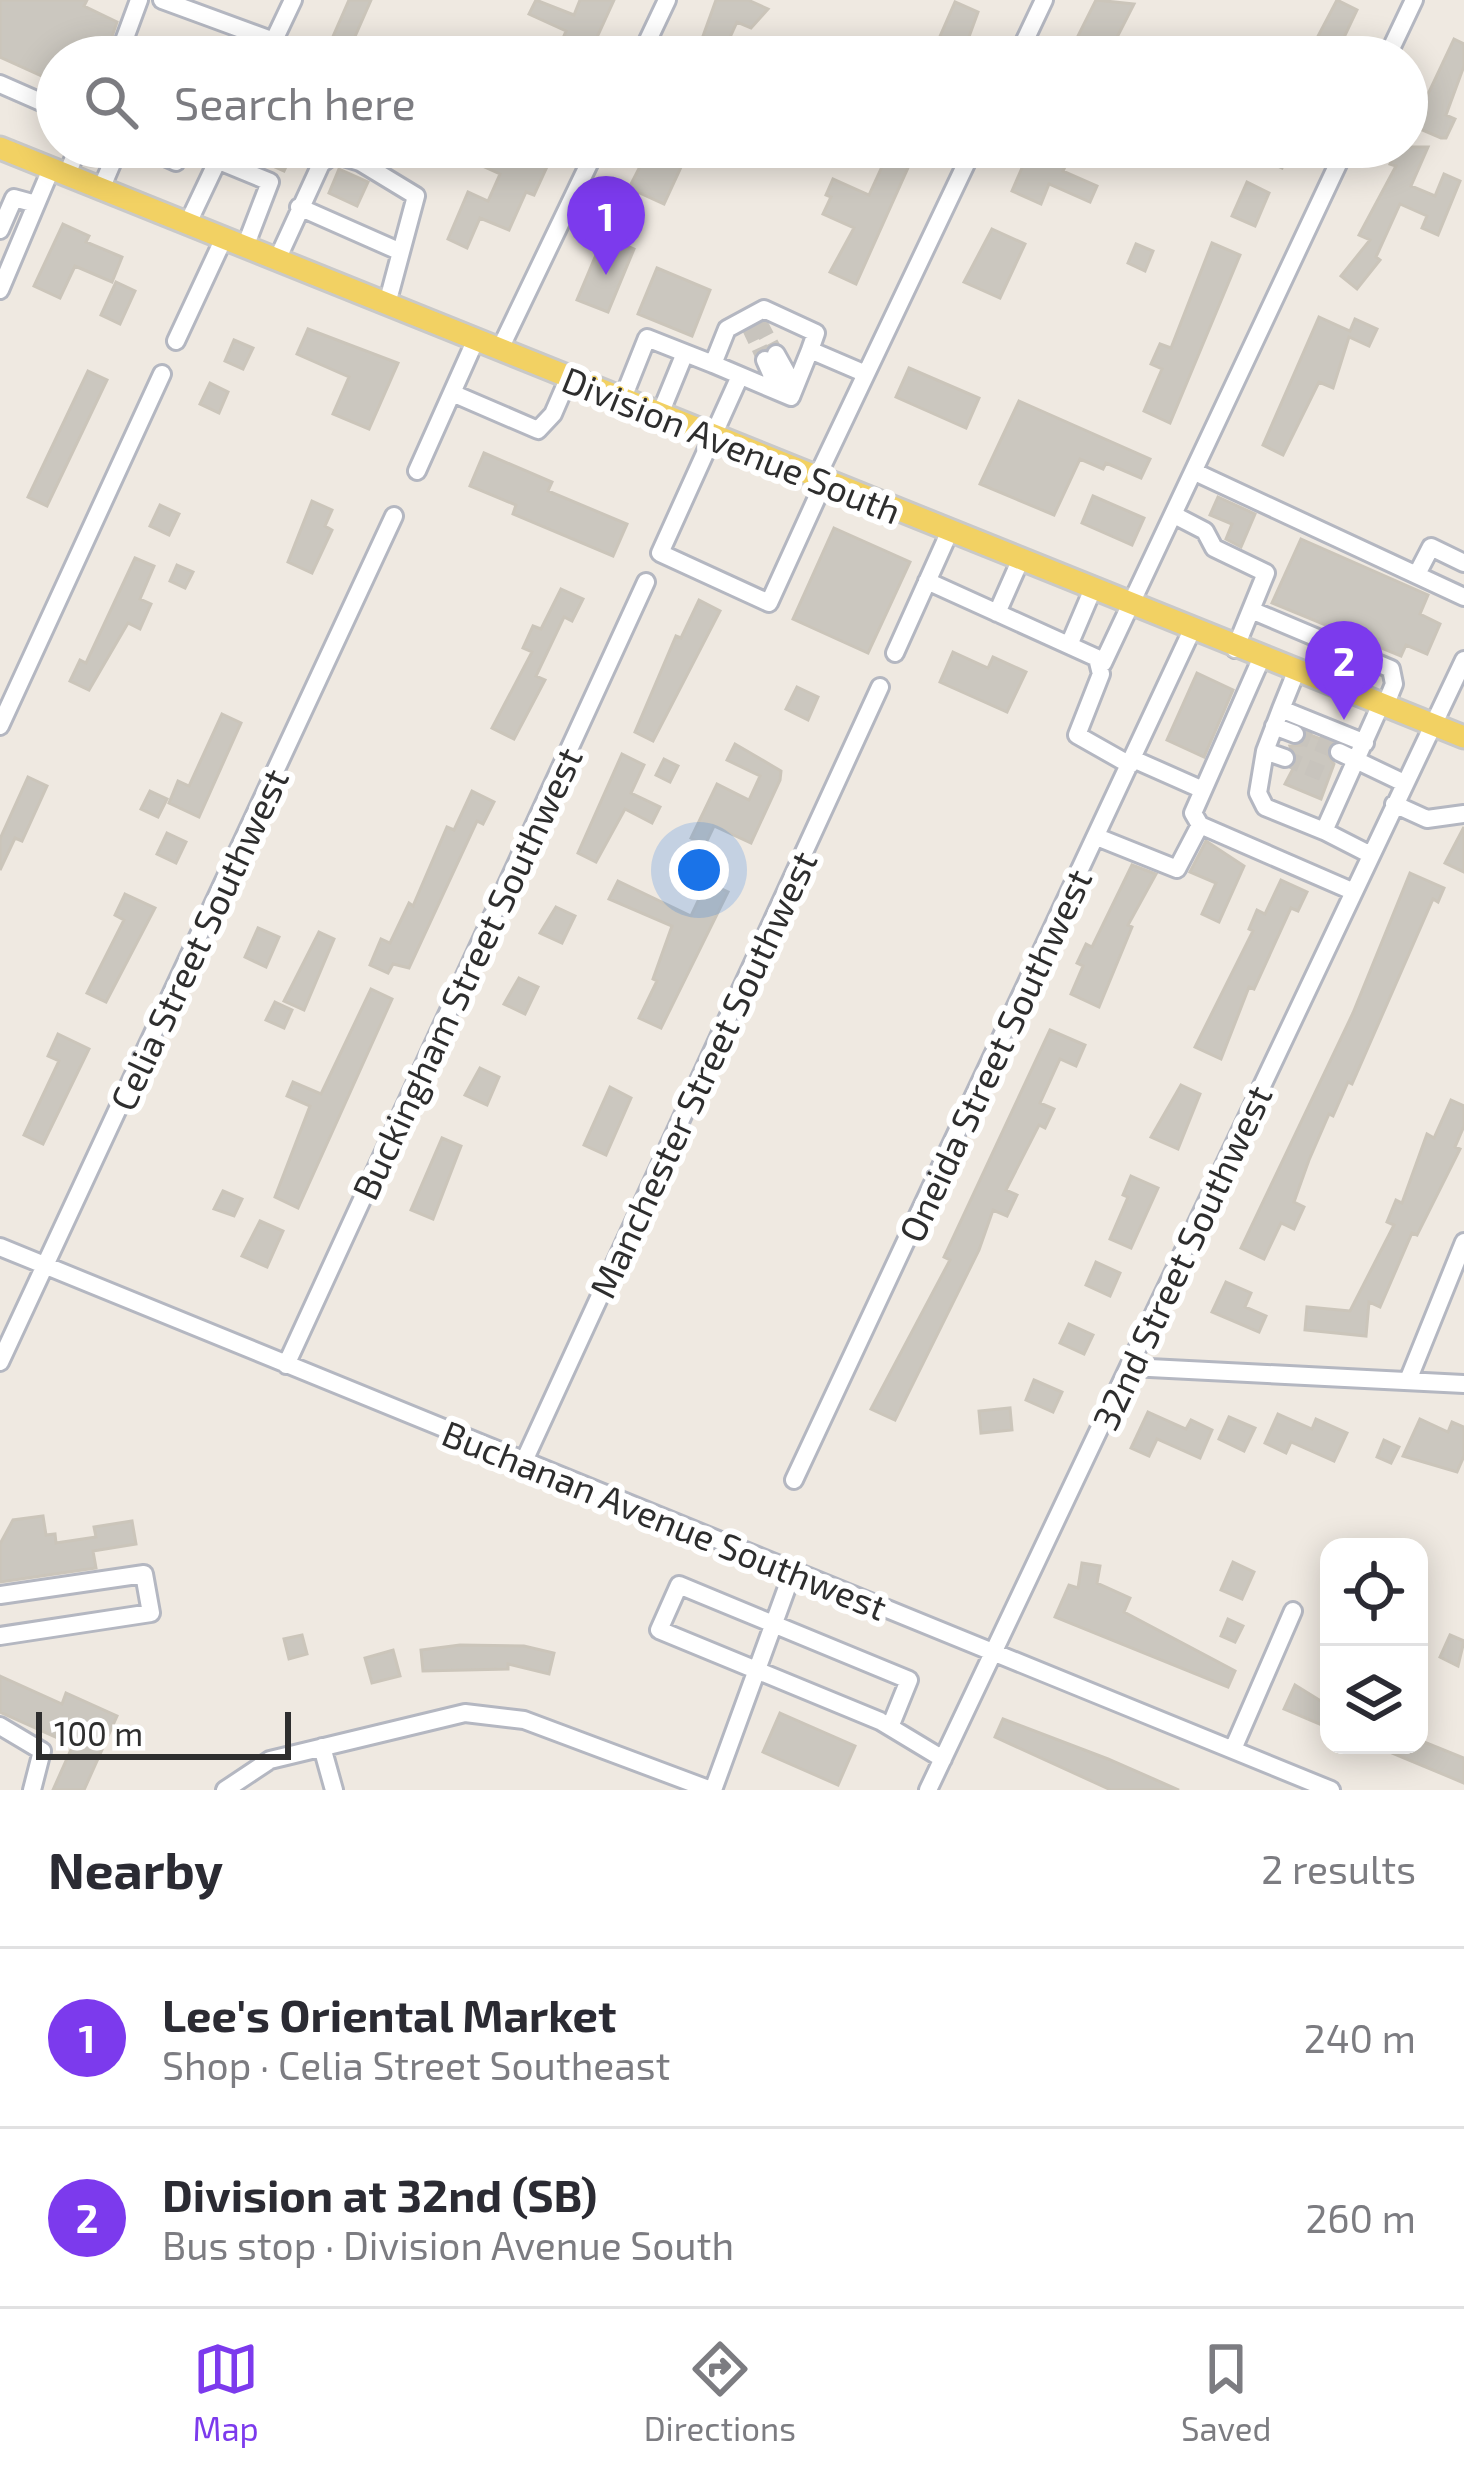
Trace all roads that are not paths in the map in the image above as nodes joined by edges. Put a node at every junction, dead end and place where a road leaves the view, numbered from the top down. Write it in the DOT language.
graph roads {
  1 [pos="139,0"];
  2 [pos="162,0"];
  3 [pos="233,0"];
  4 [pos="293,0"];
  5 [pos="667,0"];
  6 [pos="1044,0"];
  7 [pos="1414,0"];
  8 [pos="224,19"];
  9 [pos="128,36"];
  10 [pos="250,36"];
  11 [pos="276,36"];
  12 [pos="650,36"];
  13 [pos="1027,36"];
  14 [pos="1398,36"];
  15 [pos="0,84"];
  16 [pos="36,100"];
  17 [pos="0,148"];
  18 [pos="36,163"];
  19 [pos="49,168"];
  20 [pos="62,168"];
  21 [pos="110,168"];
  22 [pos="214,168"];
  23 [pos="240,168"];
  24 [pos="319,168"];
  25 [pos="371,168"];
  26 [pos="587,168"];
  27 [pos="964,168"];
  28 [pos="1336,168"];
  29 [pos="243,170"];
  30 [pos="59,172"];
  31 [pos="101,189"];
  32 [pos="37,204"];
  33 [pos="299,207"];
  34 [pos="188,223"];
  35 [pos="0,230"];
  36 [pos="235,243"];
  37 [pos="401,252"];
  38 [pos="277,260"];
  39 [pos="0,290"];
  40 [pos="387,304"];
  41 [pos="476,340"];
  42 [pos="176,341"];
  43 [pos="500,350"];
  44 [pos="810,350"];
  45 [pos="685,353"];
  46 [pos="770,357"];
  47 [pos="713,364"];
  48 [pos="162,374"];
  49 [pos="866,374"];
  50 [pos="740,376"];
  51 [pos="569,377"];
  52 [pos="787,389"];
  53 [pos="452,393"];
  54 [pos="623,398"];
  55 [pos="660,413"];
  56 [pos="714,436"];
  57 [pos="416,471"];
  58 [pos="1195,472"];
  59 [pos="821,478"];
  60 [pos="1174,515"];
  61 [pos="394,516"];
  62 [pos="949,533"];
  63 [pos="1019,561"];
  64 [pos="1464,563"];
  65 [pos="1418,574"];
  66 [pos="927,581"];
  67 [pos="646,582"];
  68 [pos="1092,590"];
  69 [pos="1464,597"];
  70 [pos="1129,605"];
  71 [pos="1251,610"];
  72 [pos="997,613"];
  73 [pos="1192,630"];
  74 [pos="1069,645"];
  75 [pos="1235,649"];
  76 [pos="895,653"];
  77 [pos="1261,659"];
  78 [pos="1464,660"];
  79 [pos="1102,663"];
  80 [pos="1296,672"];
  81 [pos="880,687"];
  82 [pos="1383,705"];
  83 [pos="1278,718"];
  84 [pos="1432,724"];
  85 [pos="0,725"];
  86 [pos="1295,734"];
  87 [pos="1464,737"];
  88 [pos="1365,743"];
  89 [pos="1265,751"];
  90 [pos="1339,752"];
  91 [pos="1285,758"];
  92 [pos="1357,761"];
  93 [pos="1131,762"];
  94 [pos="1404,782"];
  95 [pos="1203,790"];
  96 [pos="1394,804"];
  97 [pos="1464,814"];
  98 [pos="1200,825"];
  99 [pos="1324,831"];
  100 [pos="1096,837"];
  101 [pos="1369,854"];
  102 [pos="1352,891"];
  103 [pos="1464,1242"];
  104 [pos="0,1247"];
  105 [pos="46,1265"];
  106 [pos="0,1362"];
  107 [pos="286,1365"];
  108 [pos="1130,1367"];
  109 [pos="1409,1378"];
  110 [pos="1464,1384"];
  111 [pos="524,1461"];
  112 [pos="794,1480"];
  113 [pos="793,1571"];
  114 [pos="0,1594"];
  115 [pos="1293,1611"];
  116 [pos="773,1624"];
  117 [pos="0,1636"];
  118 [pos="992,1653"];
  119 [pos="759,1671"];
  120 [pos="0,1726"];
  121 [pos="890,1727"];
  122 [pos="322,1748"];
  123 [pos="1233,1749"];
  124 [pos="943,1759"];
  125 [pos="32,1790"];
  126 [pos="226,1790"];
  127 [pos="334,1790"];
  128 [pos="712,1790"];
  129 [pos="928,1790"];
  130 [pos="1330,1790"];
  1 -- 9 [label="street"];
  2 -- 8 [label="street"];
  3 -- 8 [label="street"];
  4 -- 11 [label="street"];
  5 -- 12 [label="street"];
  6 -- 13 [label="street"];
  7 -- 14 [label="street"];
  8 -- 10 [label="street"];
  15 -- 16 [label="street"];
  17 -- 18 [label="main road, Division Avenue South"];
  19 -- 30 [label="main road, Division Avenue South"];
  20 -- 30 [label="street"];
  21 -- 31 [label="street"];
  22 -- 34 [label="street"];
  23 -- 29 [label="street"];
  24 -- 33 [label="street"];
  25 -- 37 [label="street"];
  26 -- 43 [label="street"];
  27 -- 49 [label="street"];
  28 -- 58 [label="street"];
  29 -- 36 [label="street"];
  30 -- 31 [label="main road, Division Avenue South"];
  30 -- 32 [label="street"];
  31 -- 34 [label="main road, Division Avenue South"];
  32 -- 35 [label="street"];
  32 -- 39 [label="street"];
  33 -- 37 [label="street"];
  33 -- 38 [label="street"];
  34 -- 36 [label="main road, Division Avenue South"];
  36 -- 38 [label="main road, Division Avenue South"];
  36 -- 42 [label="street"];
  37 -- 40 [label="street"];
  38 -- 40 [label="main road, Division Avenue South"];
  40 -- 41 [label="main road, Division Avenue South"];
  41 -- 43 [label="main road, Division Avenue South"];
  41 -- 53 [label="street"];
  43 -- 51 [label="main road, Division Avenue South"];
  44 -- 47 [label="street"];
  44 -- 49 [label="street"];
  44 -- 52 [label="street"];
  45 -- 47 [label="street"];
  45 -- 54 [label="street"];
  45 -- 55 [label="street"];
  46 -- 52 [label="street"];
  47 -- 50 [label="street"];
  48 -- 85 [label="street"];
  49 -- 59 [label="street"];
  50 -- 52 [label="street"];
  50 -- 56 [label="street"];
  51 -- 53 [label="street"];
  51 -- 54 [label="main road, Division Avenue South"];
  53 -- 57 [label="street"];
  54 -- 55 [label="main road, Division Avenue South"];
  55 -- 56 [label="main road, Division Avenue South"];
  56 -- 59 [label="main road, Division Avenue South"];
  56 -- 59 [label="street"];
  58 -- 60 [label="street"];
  58 -- 65 [label="street"];
  59 -- 62 [label="main road, Division Avenue South"];
  60 -- 70 [label="street"];
  60 -- 71 [label="street"];
  61 -- 105 [label="street, Celia Street Southwest"];
  62 -- 63 [label="main road, Division Avenue South"];
  62 -- 66 [label="street"];
  63 -- 68 [label="main road, Division Avenue South"];
  63 -- 72 [label="street"];
  64 -- 65 [label="street"];
  65 -- 69 [label="street"];
  66 -- 72 [label="street"];
  66 -- 76 [label="street"];
  67 -- 107 [label="street, Buckingham Street Southwest"];
  68 -- 70 [label="main road, Division Avenue South"];
  68 -- 74 [label="street"];
  70 -- 73 [label="main road, Division Avenue South"];
  70 -- 79 [label="street"];
  71 -- 75 [label="street"];
  71 -- 82 [label="street"];
  72 -- 74 [label="street"];
  73 -- 75 [label="main road, Division Avenue South"];
  73 -- 93 [label="street, Oneida Street Southwest"];
  74 -- 79 [label="street"];
  75 -- 77 [label="main road, Division Avenue South"];
  77 -- 80 [label="main road, Division Avenue South"];
  77 -- 95 [label="street"];
  78 -- 84 [label="street, 32nd Street Southwest"];
  79 -- 93 [label="street"];
  80 -- 82 [label="main road, Division Avenue South"];
  80 -- 83 [label="street"];
  81 -- 111 [label="street, Manchester Street Southwest"];
  82 -- 84 [label="main road, Division Avenue South"];
  82 -- 88 [label="street"];
  83 -- 86 [label="street"];
  83 -- 88 [label="street"];
  83 -- 89 [label="street"];
  84 -- 87 [label="main road, Division Avenue South"];
  84 -- 94 [label="street, 32nd Street Southwest"];
  88 -- 92 [label="street"];
  89 -- 91 [label="street"];
  89 -- 99 [label="street"];
  90 -- 92 [label="street"];
  92 -- 94 [label="street"];
  92 -- 99 [label="street"];
  93 -- 95 [label="street"];
  93 -- 100 [label="street, Oneida Street Southwest"];
  94 -- 96 [label="street, 32nd Street Southwest"];
  95 -- 98 [label="street"];
  96 -- 97 [label="street"];
  96 -- 101 [label="street, 32nd Street Southwest"];
  98 -- 100 [label="street"];
  98 -- 102 [label="street"];
  99 -- 101 [label="street"];
  100 -- 112 [label="street, Oneida Street Southwest"];
  101 -- 102 [label="street, 32nd Street Southwest"];
  102 -- 108 [label="street, 32nd Street Southwest"];
  103 -- 109 [label="street"];
  104 -- 105 [label="street, Buchanan Avenue Southwest"];
  105 -- 106 [label="street, Celia Street Southwest"];
  105 -- 107 [label="street, Buchanan Avenue Southwest"];
  107 -- 111 [label="street, Buchanan Avenue Southwest"];
  108 -- 109 [label="street"];
  108 -- 118 [label="street, 32nd Street Southwest"];
  109 -- 110 [label="street"];
  111 -- 113 [label="street, Buchanan Avenue Southwest"];
  113 -- 116 [label="street"];
  113 -- 118 [label="street, Buchanan Avenue Southwest"];
  114 -- 117 [label="street"];
  115 -- 123 [label="street"];
  116 -- 119 [label="street"];
  116 -- 119 [label="street"];
  116 -- 121 [label="street"];
  118 -- 123 [label="street, Buchanan Avenue Southwest"];
  118 -- 124 [label="street, 32nd Street Southwest"];
  119 -- 121 [label="street"];
  119 -- 128 [label="street"];
  120 -- 125 [label="street"];
  121 -- 124 [label="street"];
  122 -- 126 [label="street"];
  122 -- 127 [label="street"];
  122 -- 128 [label="street"];
  123 -- 130 [label="street, Buchanan Avenue Southwest"];
  124 -- 129 [label="street, 32nd Street Southwest"];
}
